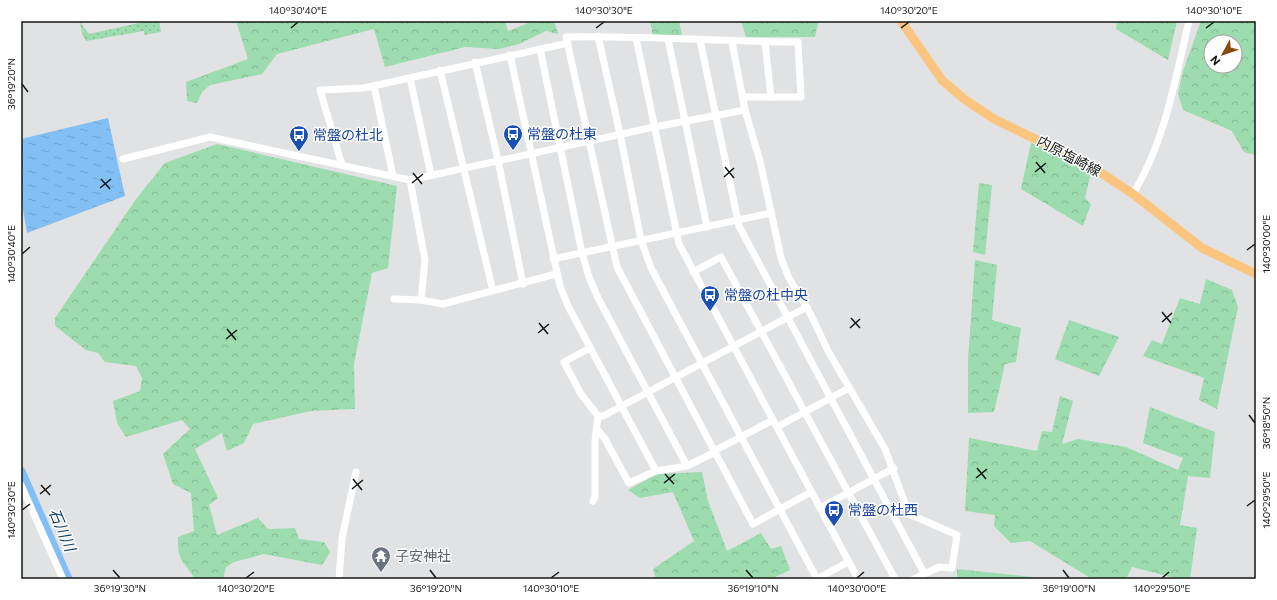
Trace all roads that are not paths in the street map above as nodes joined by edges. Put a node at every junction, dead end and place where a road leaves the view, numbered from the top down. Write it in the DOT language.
graph roads {
  1 [pos="901,21"];
  2 [pos="1189,21"];
  3 [pos="598,36"];
  4 [pos="636,38"];
  5 [pos="668,39"];
  6 [pos="700,40"];
  7 [pos="732,42"];
  8 [pos="765,42"];
  9 [pos="568,43"];
  10 [pos="540,49"];
  11 [pos="510,55"];
  12 [pos="475,62"];
  13 [pos="440,70"];
  14 [pos="410,78"];
  15 [pos="374,86"];
  16 [pos="742,97"];
  17 [pos="771,97"];
  18 [pos="745,110"];
  19 [pos="714,115"];
  20 [pos="686,120"];
  21 [pos="654,127"];
  22 [pos="620,134"];
  23 [pos="589,141"];
  24 [pos="560,147"];
  25 [pos="530,153"];
  26 [pos="123,159"];
  27 [pos="498,160"];
  28 [pos="342,165"];
  29 [pos="462,168"];
  30 [pos="431,175"];
  31 [pos="393,176"];
  32 [pos="410,180"];
  33 [pos="1133,194"];
  34 [pos="771,213"];
  35 [pos="738,220"];
  36 [pos="706,227"];
  37 [pos="676,233"];
  38 [pos="641,240"];
  39 [pos="612,247"];
  40 [pos="582,253"];
  41 [pos="553,259"];
  42 [pos="693,272"];
  43 [pos="556,274"];
  44 [pos="1256,274"];
  45 [pos="523,284"];
  46 [pos="493,291"];
  47 [pos="394,299"];
  48 [pos="421,300"];
  49 [pos="807,307"];
  50 [pos="788,317"];
  51 [pos="762,331"];
  52 [pos="733,347"];
  53 [pos="590,348"];
  54 [pos="702,364"];
  55 [pos="675,378"];
  56 [pos="849,388"];
  57 [pos="648,392"];
  58 [pos="831,398"];
  59 [pos="622,406"];
  60 [pos="805,412"];
  61 [pos="598,416"];
  62 [pos="773,420"];
  63 [pos="777,428"];
  64 [pos="597,429"];
  65 [pos="741,437"];
  66 [pos="714,452"];
  67 [pos="687,466"];
  68 [pos="894,468"];
  69 [pos="656,470"];
  70 [pos="356,472"];
  71 [pos="874,479"];
  72 [pos="21,485"];
  73 [pos="811,492"];
  74 [pos="848,492"];
  75 [pos="593,501"];
  76 [pos="820,508"];
  77 [pos="780,509"];
  78 [pos="848,562"];
  79 [pos="924,573"];
  80 [pos="63,579"];
  81 [pos="339,579"];
  82 [pos="858,579"];
  83 [pos="895,579"];
  84 [pos="914,579"];
  1 -- 33 [label="main road, 内原塩崎線"];
  2 -- 33 [label="street"];
  3 -- 4 [label="street"];
  3 -- 9 [label="street"];
  3 -- 22 [label="street"];
  4 -- 5 [label="street"];
  4 -- 21 [label="street"];
  5 -- 6 [label="street"];
  5 -- 20 [label="street"];
  6 -- 7 [label="street"];
  6 -- 19 [label="street"];
  7 -- 8 [label="street"];
  7 -- 16 [label="street"];
  8 -- 17 [label="street"];
  8 -- 17 [label="street"];
  9 -- 10 [label="street"];
  9 -- 23 [label="street"];
  10 -- 11 [label="street"];
  10 -- 24 [label="street"];
  11 -- 12 [label="street"];
  11 -- 25 [label="street"];
  12 -- 13 [label="street"];
  12 -- 27 [label="street"];
  13 -- 14 [label="street"];
  13 -- 29 [label="street"];
  14 -- 15 [label="street"];
  14 -- 30 [label="street"];
  15 -- 28 [label="street"];
  15 -- 31 [label="street"];
  16 -- 17 [label="street"];
  16 -- 18 [label="street"];
  18 -- 19 [label="street"];
  18 -- 34 [label="street"];
  19 -- 20 [label="street"];
  19 -- 35 [label="street"];
  20 -- 21 [label="street"];
  20 -- 36 [label="street"];
  21 -- 22 [label="street"];
  21 -- 37 [label="street"];
  22 -- 23 [label="street"];
  22 -- 38 [label="street"];
  23 -- 24 [label="street"];
  23 -- 39 [label="street"];
  24 -- 25 [label="street"];
  24 -- 40 [label="street"];
  25 -- 27 [label="street"];
  25 -- 41 [label="street"];
  26 -- 28 [label="street"];
  27 -- 29 [label="street"];
  27 -- 45 [label="street"];
  28 -- 31 [label="street"];
  29 -- 30 [label="street"];
  29 -- 46 [label="street"];
  30 -- 32 [label="street"];
  31 -- 32 [label="street"];
  32 -- 48 [label="street"];
  33 -- 44 [label="main road, 内原塩崎線"];
  34 -- 35 [label="street"];
  34 -- 49 [label="street"];
  35 -- 36 [label="street"];
  35 -- 50 [label="street"];
  36 -- 37 [label="street"];
  37 -- 38 [label="street"];
  37 -- 42 [label="street"];
  38 -- 39 [label="street"];
  38 -- 54 [label="street"];
  39 -- 40 [label="street"];
  39 -- 55 [label="street"];
  40 -- 41 [label="street"];
  40 -- 57 [label="street"];
  41 -- 43 [label="street"];
  42 -- 51 [label="street"];
  42 -- 52 [label="street"];
  43 -- 45 [label="street"];
  43 -- 53 [label="street"];
  45 -- 46 [label="street"];
  46 -- 48 [label="street"];
  47 -- 48 [label="street"];
  49 -- 50 [label="street"];
  49 -- 56 [label="street"];
  50 -- 51 [label="street"];
  50 -- 58 [label="street"];
  51 -- 52 [label="street"];
  51 -- 60 [label="street"];
  52 -- 54 [label="street"];
  52 -- 62 [label="street"];
  53 -- 59 [label="street"];
  53 -- 61 [label="street"];
  54 -- 55 [label="street"];
  54 -- 65 [label="street"];
  55 -- 57 [label="street"];
  55 -- 66 [label="street"];
  56 -- 58 [label="street"];
  56 -- 68 [label="street"];
  57 -- 59 [label="street"];
  57 -- 67 [label="street"];
  58 -- 60 [label="street"];
  58 -- 71 [label="street"];
  59 -- 61 [label="street"];
  59 -- 69 [label="street"];
  60 -- 63 [label="street"];
  60 -- 74 [label="street"];
  61 -- 64 [label="street"];
  62 -- 63 [label="street"];
  62 -- 65 [label="street"];
  63 -- 73 [label="street"];
  64 -- 69 [label="street"];
  64 -- 75 [label="street"];
  65 -- 66 [label="street"];
  65 -- 77 [label="street"];
  66 -- 67 [label="street"];
  66 -- 77 [label="street"];
  67 -- 69 [label="street"];
  68 -- 71 [label="street"];
  68 -- 79 [label="street"];
  70 -- 81 [label="street"];
  71 -- 74 [label="street"];
  71 -- 79 [label="street"];
  72 -- 80 [label="street"];
  73 -- 76 [label="street"];
  73 -- 77 [label="street"];
  74 -- 76 [label="street"];
  74 -- 83 [label="street"];
  76 -- 78 [label="street"];
  77 -- 78 [label="street"];
  78 -- 82 [label="street"];
  79 -- 84 [label="street"];
}
